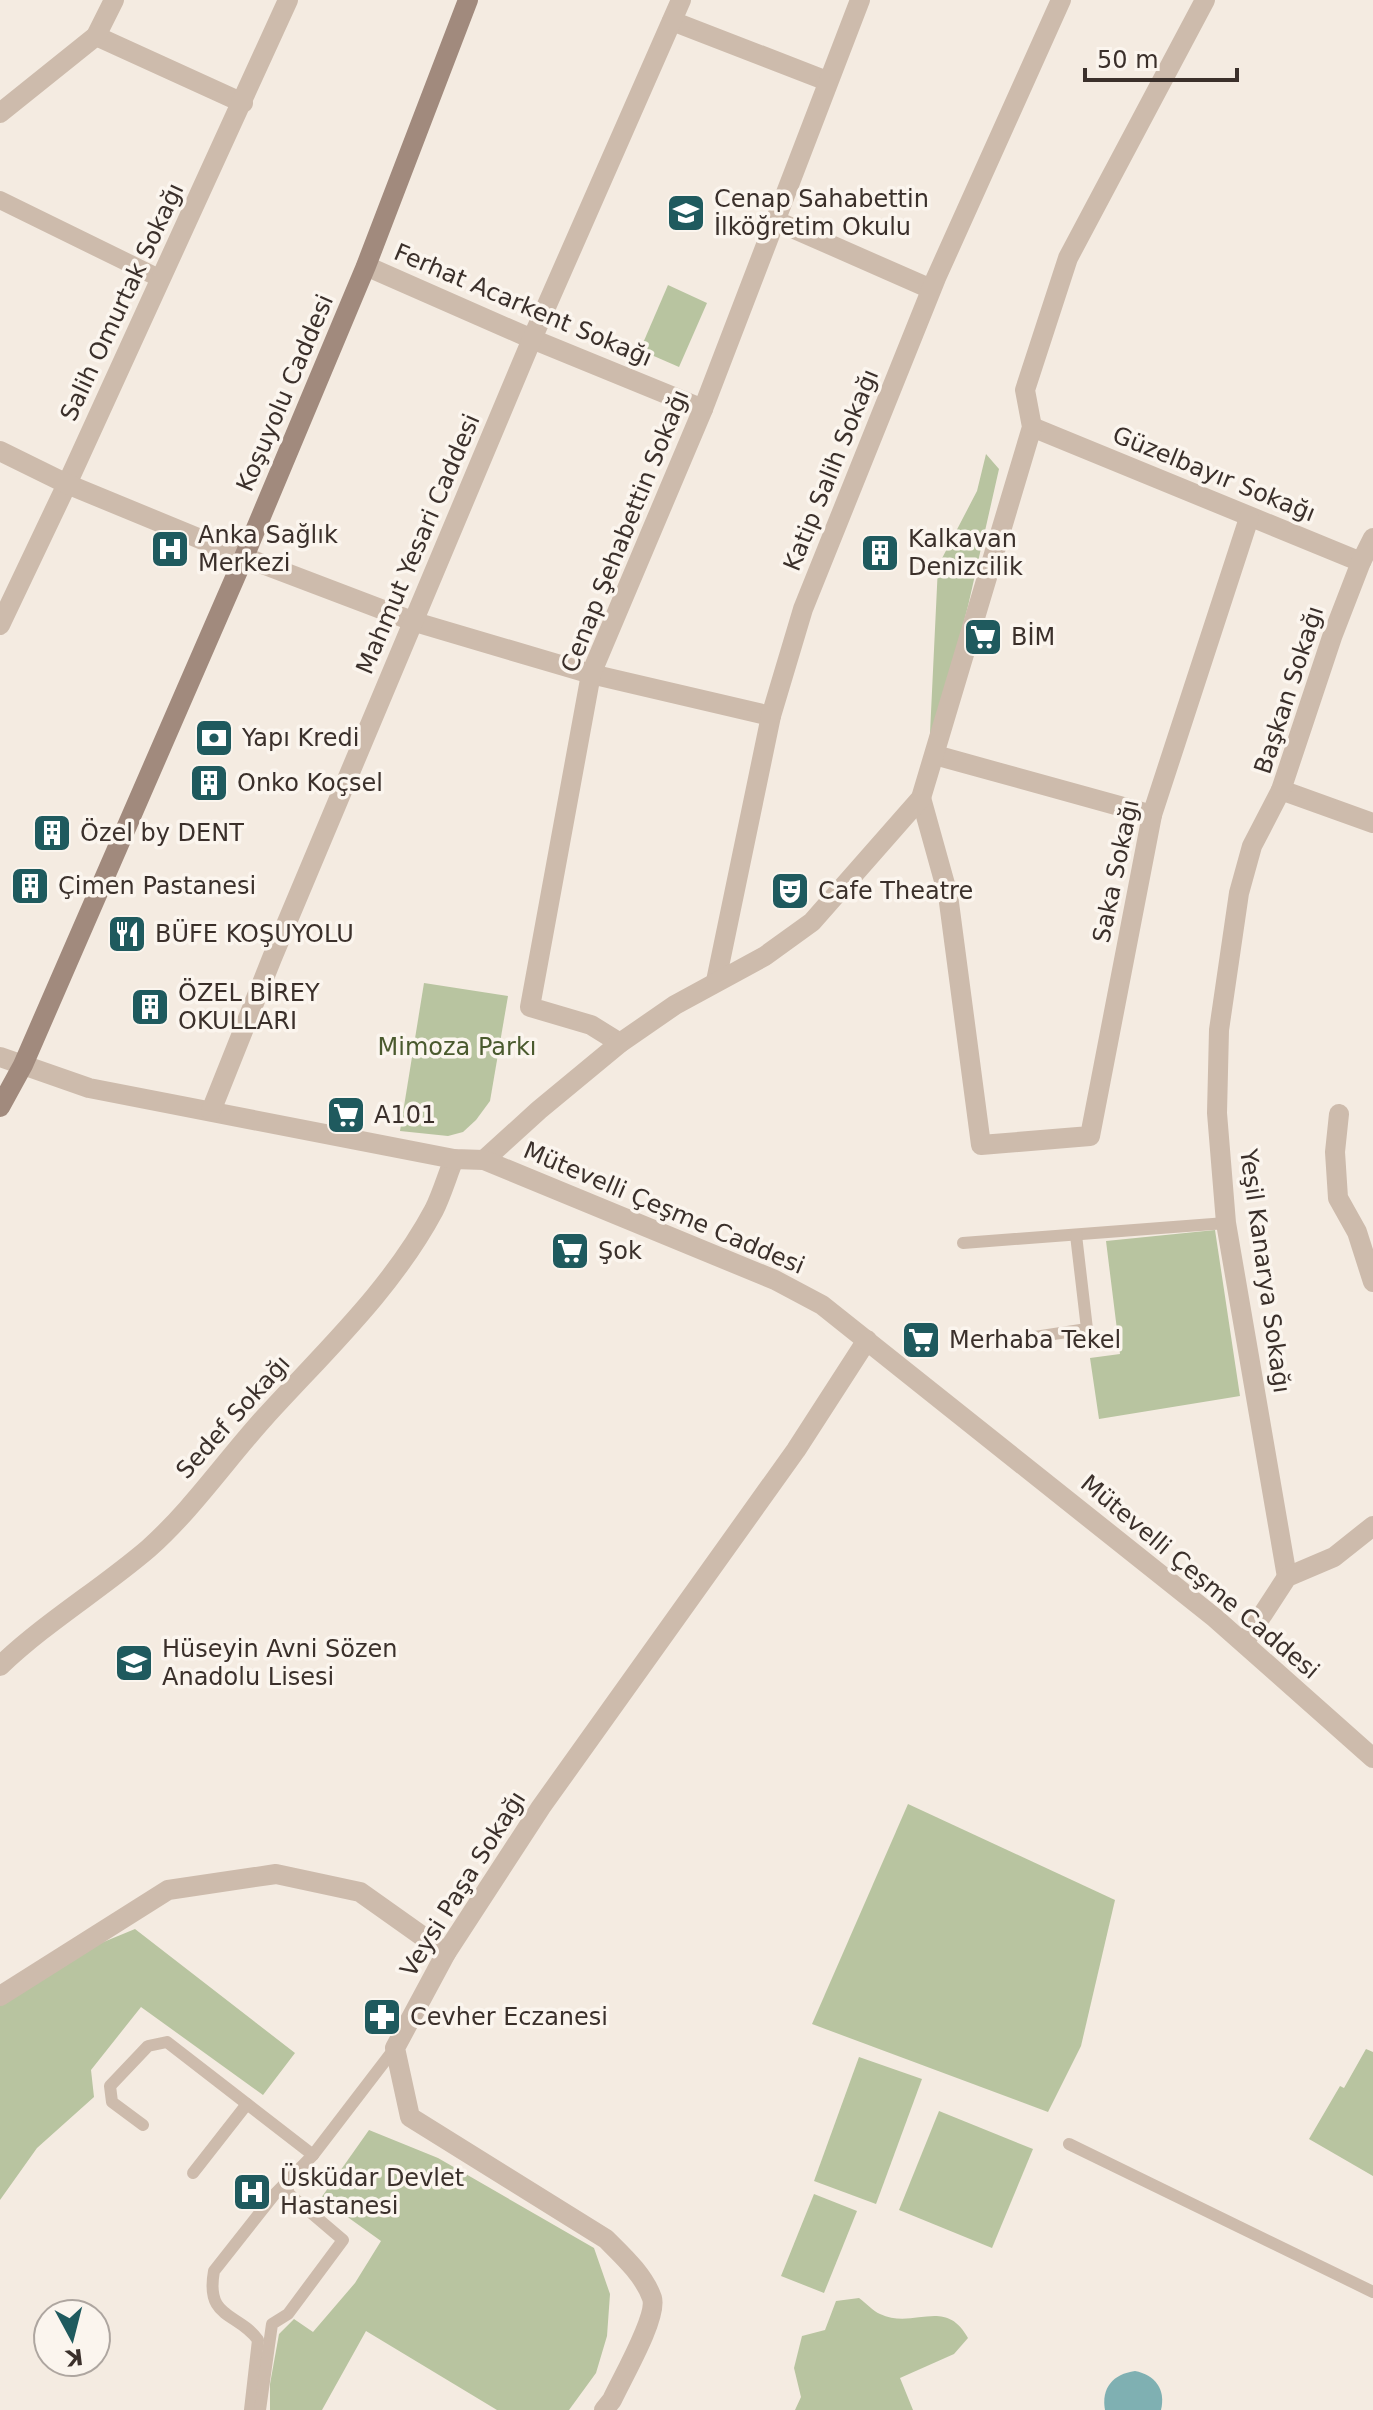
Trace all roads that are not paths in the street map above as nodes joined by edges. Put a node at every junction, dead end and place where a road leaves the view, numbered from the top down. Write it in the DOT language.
graph roads {
  1 [pos="114,0"];
  2 [pos="288,0"];
  3 [pos="468,0"];
  4 [pos="681,0"];
  5 [pos="860,0"];
  6 [pos="1061,0"];
  7 [pos="1205,0"];
  8 [pos="672,21"];
  9 [pos="96,36"];
  10 [pos="827,81"];
  11 [pos="243,103"];
  12 [pos="0,113"];
  13 [pos="0,200"];
  14 [pos="774,220"];
  15 [pos="366,266"];
  16 [pos="161,279"];
  17 [pos="931,289"];
  18 [pos="532,339"];
  19 [pos="703,409"];
  20 [pos="1032,427"];
  21 [pos="0,451"];
  22 [pos="67,484"];
  23 [pos="1249,518"];
  24 [pos="1373,538"];
  25 [pos="1367,555"];
  26 [pos="244,557"];
  27 [pos="415,622"];
  28 [pos="0,625"];
  29 [pos="591,674"];
  30 [pos="771,716"];
  31 [pos="935,755"];
  32 [pos="1281,790"];
  33 [pos="921,798"];
  34 [pos="1152,815"];
  35 [pos="1373,823"];
  36 [pos="716,981"];
  37 [pos="620,1043"];
  38 [pos="0,1057"];
  39 [pos="23,1065"];
  40 [pos="0,1107"];
  41 [pos="211,1111"];
  42 [pos="1339,1114"];
  43 [pos="454,1159"];
  44 [pos="484,1160"];
  45 [pos="1226,1223"];
  46 [pos="1076,1235"];
  47 [pos="963,1243"];
  48 [pos="1373,1282"];
  49 [pos="867,1340"];
  50 [pos="1014,1340"];
  51 [pos="1373,1526"];
  52 [pos="1287,1577"];
  53 [pos="1244,1643"];
  54 [pos="0,1666"];
  55 [pos="1373,1758"];
  56 [pos="446,1953"];
  57 [pos="0,1996"];
  58 [pos="395,2048"];
  59 [pos="247,2104"];
  60 [pos="143,2125"];
  61 [pos="1069,2144"];
  62 [pos="313,2155"];
  63 [pos="193,2173"];
  64 [pos="292,2176"];
  65 [pos="1373,2292"];
  66 [pos="250,2410"];
  67 [pos="260,2410"];
  68 [pos="604,2410"];
  1 -- 9 [label="street"];
  2 -- 11 [label="street, Salih Omurtak Sokağı"];
  3 -- 15 [label="main road, Koşuyolu Caddesi"];
  4 -- 8 [label="street, Mahmut Yesari Caddesi"];
  5 -- 10 [label="street, Cenap Şehabettin Sokağı"];
  6 -- 17 [label="street, Katip Salih Sokağı"];
  7 -- 20 [label="street"];
  8 -- 10 [label="street"];
  8 -- 18 [label="street, Mahmut Yesari Caddesi"];
  9 -- 11 [label="street"];
  9 -- 12 [label="street"];
  10 -- 14 [label="street, Cenap Şehabettin Sokağı"];
  11 -- 16 [label="street, Salih Omurtak Sokağı"];
  13 -- 16 [label="street"];
  14 -- 17 [label="street"];
  14 -- 19 [label="street, Cenap Şehabettin Sokağı"];
  15 -- 18 [label="street, Ferhat Acarkent Sokağı"];
  15 -- 26 [label="main road, Koşuyolu Caddesi"];
  16 -- 22 [label="street, Salih Omurtak Sokağı"];
  17 -- 30 [label="street, Katip Salih Sokağı"];
  18 -- 19 [label="street, Ferhat Acarkent Sokağı"];
  18 -- 27 [label="street, Mahmut Yesari Caddesi"];
  19 -- 29 [label="street, Cenap Şehabettin Sokağı"];
  20 -- 23 [label="street, Güzelbayır Sokağı"];
  20 -- 31 [label="street"];
  21 -- 22 [label="street"];
  22 -- 26 [label="street"];
  22 -- 28 [label="street, Salih Omurtak Sokağı"];
  23 -- 25 [label="street, Güzelbayır Sokağı"];
  23 -- 34 [label="street, Saka Sokağı"];
  24 -- 25 [label="street, Başkan Sokağı"];
  25 -- 32 [label="street, Başkan Sokağı"];
  26 -- 27 [label="street"];
  26 -- 39 [label="main road, Koşuyolu Caddesi"];
  27 -- 29 [label="street"];
  27 -- 41 [label="street, Mahmut Yesari Caddesi"];
  29 -- 30 [label="street"];
  29 -- 37 [label="street, Cenap Şehabettin Sokağı"];
  30 -- 36 [label="street, Katip Salih Sokağı"];
  31 -- 33 [label="street"];
  31 -- 34 [label="street"];
  32 -- 35 [label="street, Başkan Sokağı"];
  32 -- 45 [label="street, Yeşil Kanarya Sokağı"];
  33 -- 34 [label="street, Saka Sokağı"];
  33 -- 36 [label="street"];
  36 -- 37 [label="street"];
  37 -- 44 [label="street"];
  38 -- 39 [label="street, Mütevelli Çeşme Caddesi"];
  39 -- 40 [label="main road, Koşuyolu Caddesi"];
  39 -- 41 [label="street, Mütevelli Çeşme Caddesi"];
  41 -- 43 [label="street, Mütevelli Çeşme Caddesi"];
  42 -- 48 [label="street"];
  43 -- 44 [label="street, Mütevelli Çeşme Caddesi"];
  43 -- 54 [label="street, Sedef Sokağı"];
  44 -- 49 [label="street, Mütevelli Çeşme Caddesi"];
  45 -- 46 [label="lane"];
  45 -- 52 [label="street, Yeşil Kanarya Sokağı"];
  46 -- 47 [label="lane"];
  46 -- 50 [label="lane"];
  49 -- 53 [label="street, Mütevelli Çeşme Caddesi"];
  49 -- 56 [label="street, Veysi Paşa Sokağı"];
  51 -- 52 [label="street"];
  52 -- 53 [label="street"];
  53 -- 55 [label="street, Mütevelli Çeşme Caddesi"];
  56 -- 57 [label="street"];
  56 -- 58 [label="street, Veysi Paşa Sokağı"];
  58 -- 62 [label="lane"];
  58 -- 68 [label="street"];
  59 -- 60 [label="lane"];
  59 -- 62 [label="lane"];
  59 -- 63 [label="lane"];
  61 -- 65 [label="lane"];
  62 -- 64 [label="lane"];
  64 -- 66 [label="lane"];
  64 -- 67 [label="lane"];
}
